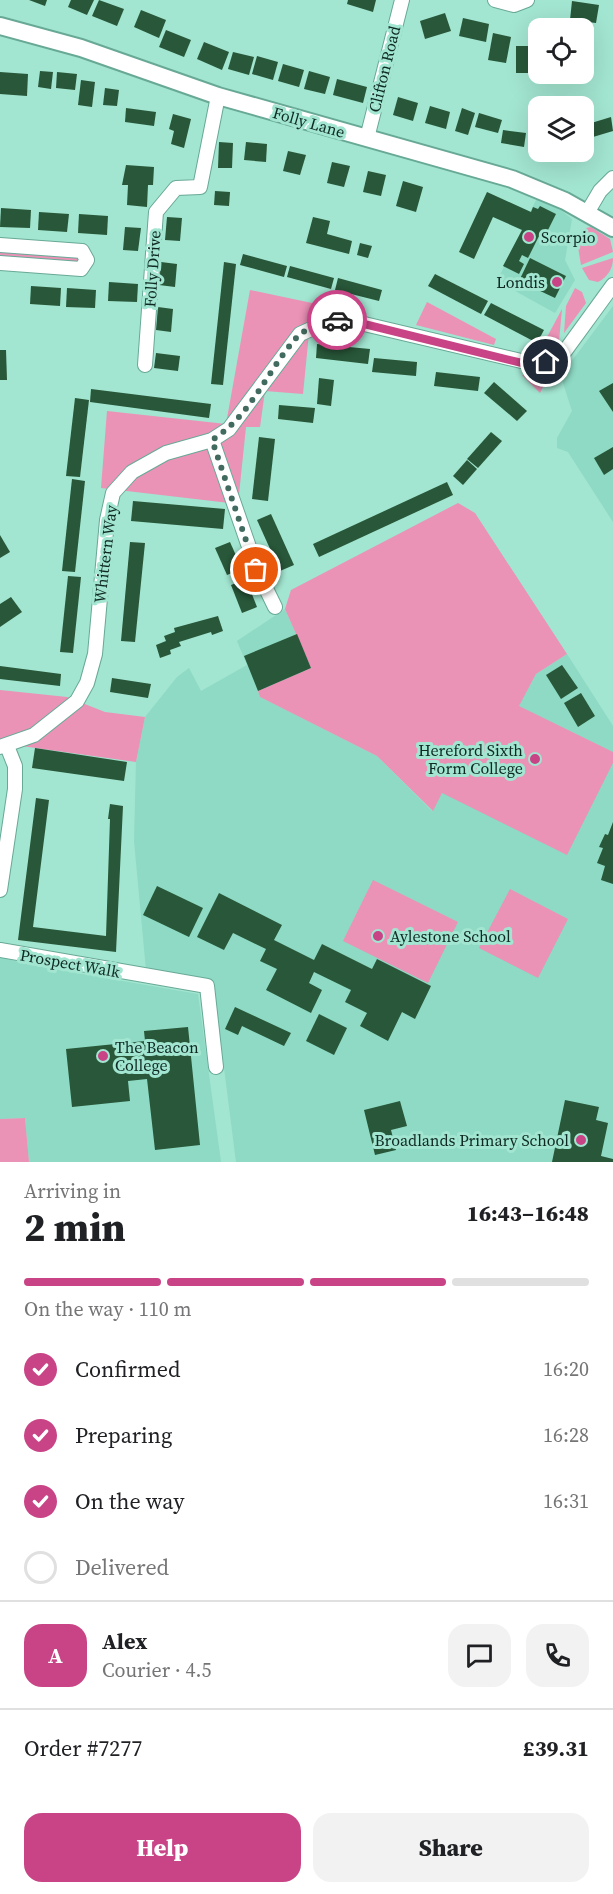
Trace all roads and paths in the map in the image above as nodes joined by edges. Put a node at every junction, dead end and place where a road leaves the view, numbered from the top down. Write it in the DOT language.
graph roads {
  1 [pos="402,0"];
  2 [pos="495,0"];
  3 [pos="527,0"];
  4 [pos="0,26"];
  5 [pos="218,96"];
  6 [pos="367,138"];
  7 [pos="613,178"];
  8 [pos="587,213"];
  9 [pos="613,228"];
  10 [pos="0,245"];
  11 [pos="0,263"];
  12 [pos="613,285"];
  13 [pos="146,365"];
  14 [pos="212,440"];
  15 [pos="275,608"];
  16 [pos="3,747"];
  17 [pos="0,890"];
  18 [pos="0,950"];
  19 [pos="216,1067"];
  1 -- 6 [label="street, Clifton Road"];
  2 -- 3 [label="street"];
  4 -- 5 [label="street, Folly Lane"];
  5 -- 6 [label="street, Folly Lane"];
  5 -- 13 [label="street, Folly Drive"];
  6 -- 8 [label="street, Folly Lane"];
  7 -- 8 [label="street"];
  8 -- 9 [label="street, Folly Lane"];
  10 -- 11 [label="street"];
  12 -- 14 [label="street, Whittern Way"];
  14 -- 15 [label="street"];
  14 -- 16 [label="street, Whittern Way"];
  16 -- 17 [label="street"];
  18 -- 19 [label="street, Prospect Walk"];
}
